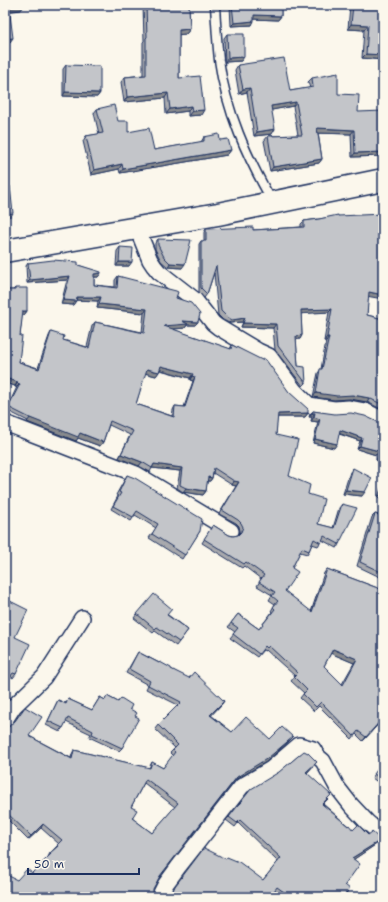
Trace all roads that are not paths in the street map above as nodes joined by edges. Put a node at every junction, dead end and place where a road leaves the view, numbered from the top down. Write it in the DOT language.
graph roads {
  1 [pos="215,5"];
  2 [pos="383,180"];
  3 [pos="274,203"];
  4 [pos="136,228"];
  5 [pos="5,251"];
  6 [pos="383,420"];
  7 [pos="5,423"];
  8 [pos="231,531"];
  9 [pos="82,618"];
  10 [pos="5,720"];
  11 [pos="383,836"];
  12 [pos="158,897"];
  1 -- 3 [label="lane"];
  2 -- 3 [label="main road"];
  3 -- 4 [label="main road"];
  4 -- 5 [label="main road"];
  4 -- 6 [label="street"];
  7 -- 8 [label="street"];
  9 -- 10 [label="street"];
  11 -- 12 [label="street"];
}
